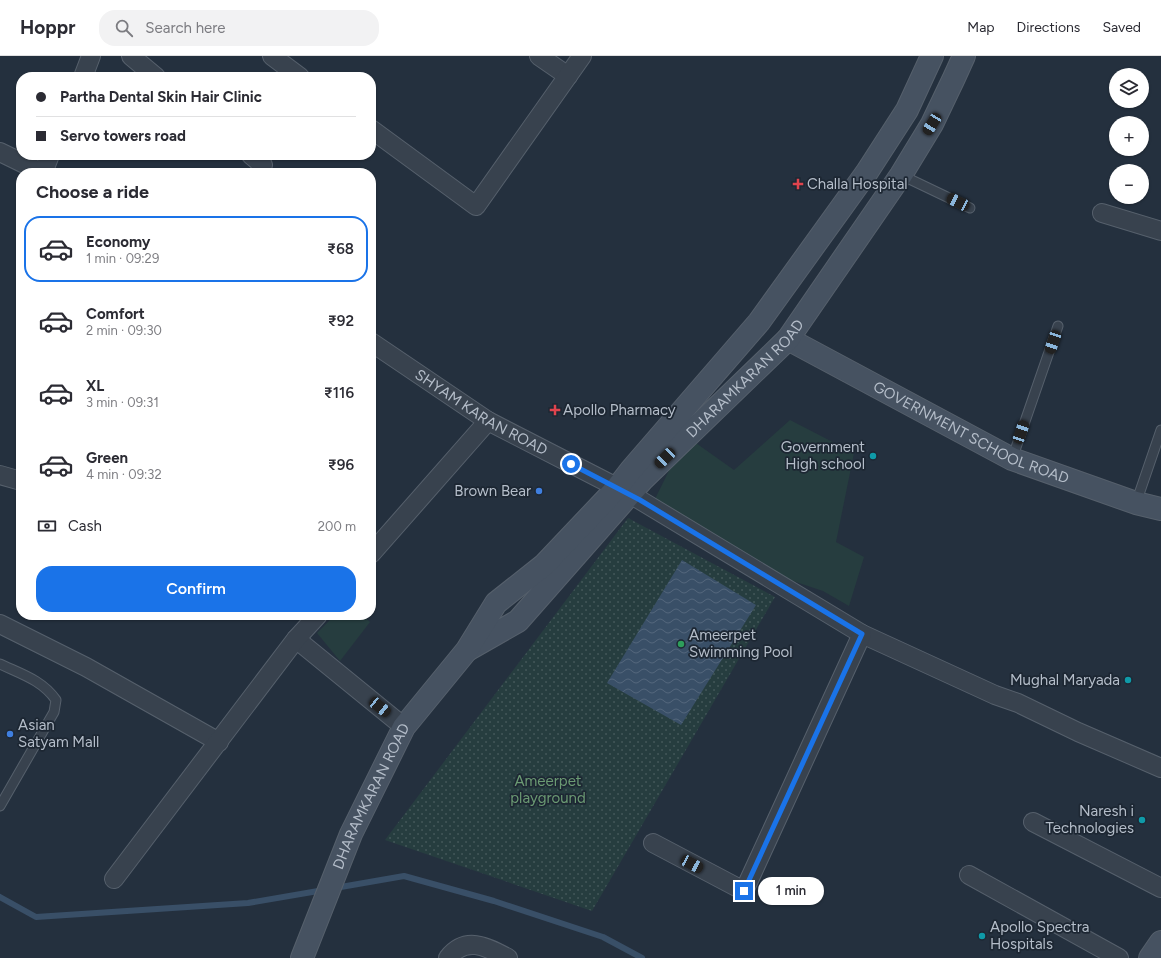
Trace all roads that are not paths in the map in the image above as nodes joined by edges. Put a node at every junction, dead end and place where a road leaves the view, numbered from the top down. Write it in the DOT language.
graph roads {
  1 [pos="91,56"];
  2 [pos="131,56"];
  3 [pos="272,56"];
  4 [pos="540,56"];
  5 [pos="582,56"];
  6 [pos="932,56"];
  7 [pos="964,56"];
  8 [pos="84,72"];
  9 [pos="150,72"];
  10 [pos="293,72"];
  11 [pos="568,76"];
  12 [pos="376,133"];
  13 [pos="0,152"];
  14 [pos="16,160"];
  15 [pos="16,160"];
  16 [pos="257,160"];
  17 [pos="33,168"];
  18 [pos="262,168"];
  19 [pos="901,174"];
  20 [pos="970,208"];
  21 [pos="1102,213"];
  22 [pos="1161,231"];
  23 [pos="1058,326"];
  24 [pos="788,339"];
  25 [pos="376,345"];
  26 [pos="488,421"];
  27 [pos="1161,430"];
  28 [pos="1012,459"];
  29 [pos="0,475"];
  30 [pos="16,480"];
  31 [pos="623,491"];
  32 [pos="1136,503"];
  33 [pos="1161,509"];
  34 [pos="376,548"];
  35 [pos="313,620"];
  36 [pos="0,624"];
  37 [pos="862,634"];
  38 [pos="296,639"];
  39 [pos="0,664"];
  40 [pos="404,726"];
  41 [pos="220,742"];
  42 [pos="1161,768"];
  43 [pos="0,806"];
  44 [pos="1033,822"];
  45 [pos="652,843"];
  46 [pos="969,875"];
  47 [pos="114,879"];
  48 [pos="1161,888"];
  49 [pos="1161,942"];
  50 [pos="303,954"];
  51 [pos="448,958"];
  52 [pos="508,958"];
  53 [pos="1119,958"];
  54 [pos="1150,958"];
  1 -- 8 [label="street"];
  2 -- 9 [label="street"];
  3 -- 10 [label="street"];
  4 -- 11 [label="street"];
  5 -- 11 [label="street"];
  6 -- 31 [label="street, DHARAMKARAN ROAD"];
  7 -- 19 [label="street, DHARAMKARAN ROAD"];
  11 -- 12 [label="street"];
  13 -- 15 [label="street"];
  14 -- 17 [label="street"];
  16 -- 18 [label="street"];
  19 -- 20 [label="lane"];
  19 -- 24 [label="street, DHARAMKARAN ROAD"];
  21 -- 22 [label="street"];
  23 -- 28 [label="lane"];
  24 -- 28 [label="street, GOVERNMENT SCHOOL ROAD"];
  24 -- 31 [label="street, DHARAMKARAN ROAD"];
  25 -- 26 [label="street, SHYAM KARAN ROAD"];
  26 -- 31 [label="street, SHYAM KARAN ROAD"];
  26 -- 34 [label="street"];
  27 -- 32 [label="lane"];
  28 -- 32 [label="street, GOVERNMENT SCHOOL ROAD"];
  29 -- 30 [label="street"];
  31 -- 37 [label="street, SHYAM KARAN ROAD"];
  31 -- 40 [label="street, DHARAMKARAN ROAD"];
  32 -- 33 [label="street, GOVERNMENT SCHOOL ROAD"];
  35 -- 38 [label="street"];
  36 -- 41 [label="street"];
  37 -- 42 [label="street, SHYAM KARAN ROAD"];
  37 -- 45 [label="street"];
  38 -- 40 [label="street"];
  38 -- 41 [label="street"];
  39 -- 43 [label="lane"];
  40 -- 50 [label="street, DHARAMKARAN ROAD"];
  41 -- 47 [label="street"];
  44 -- 48 [label="street"];
  46 -- 53 [label="street"];
  49 -- 54 [label="street"];
  51 -- 52 [label="street"];
}
